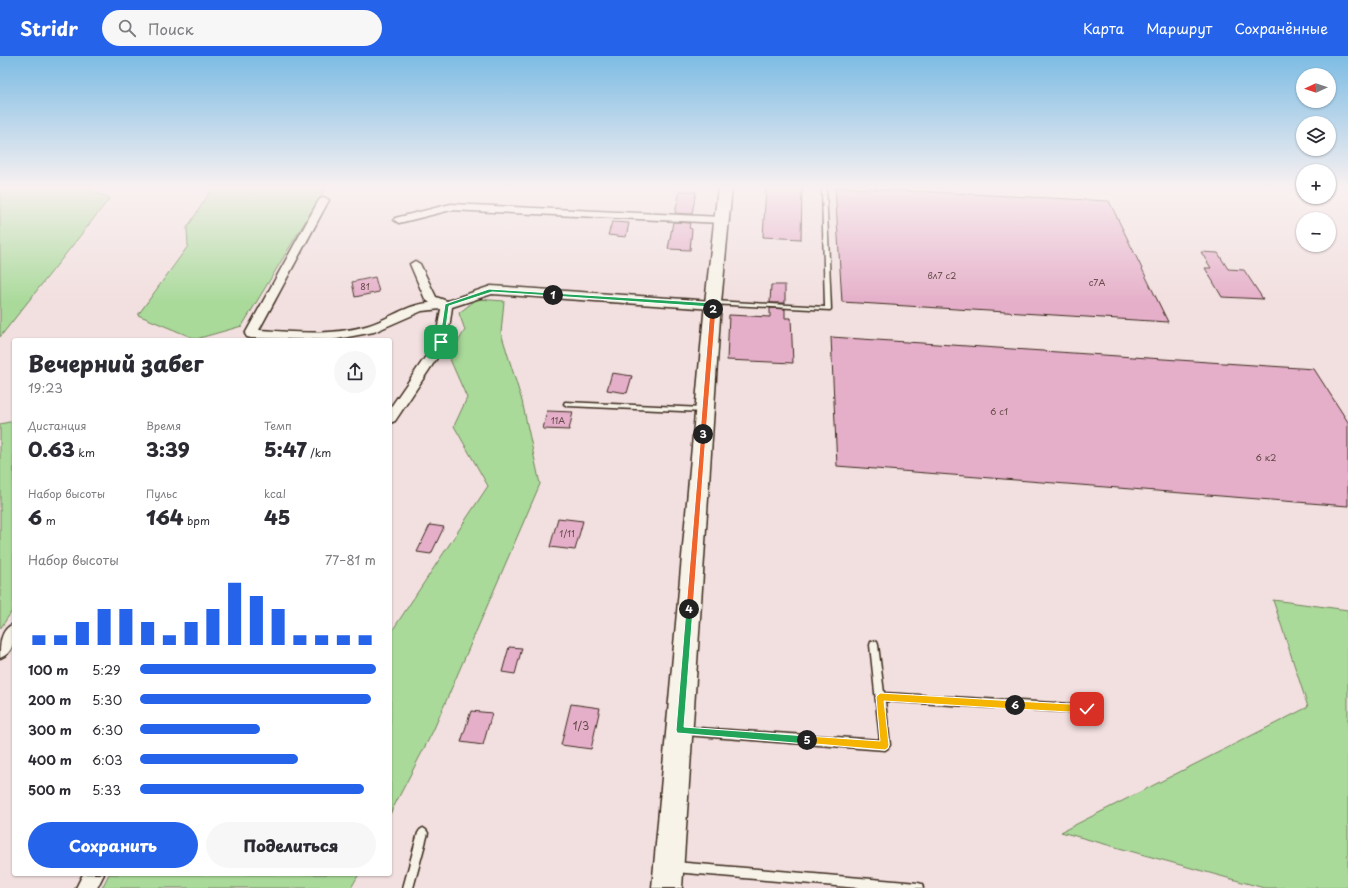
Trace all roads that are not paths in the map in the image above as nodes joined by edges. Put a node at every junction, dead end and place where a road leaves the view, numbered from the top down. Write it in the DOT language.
graph roads {
  1 [pos="310,226"];
  2 [pos="721,226"];
  3 [pos="825,226"];
  4 [pos="415,264"];
  5 [pos="713,304"];
  6 [pos="447,305"];
  7 [pos="567,404"];
  8 [pos="705,410"];
  9 [pos="392,415"];
  10 [pos="12,634"];
  11 [pos="874,645"];
  12 [pos="0,650"];
  13 [pos="880,697"];
  14 [pos="1087,709"];
  15 [pos="680,730"];
  16 [pos="423,834"];
  17 [pos="668,866"];
  18 [pos="93,876"];
  19 [pos="86,888"];
  20 [pos="408,888"];
  21 [pos="667,888"];
  22 [pos="918,888"];
  1 -- 6 [label="street"];
  2 -- 5 [label="street"];
  3 -- 5 [label="lane"];
  4 -- 6 [label="street"];
  5 -- 6 [label="street"];
  5 -- 8 [label="street"];
  6 -- 9 [label="street"];
  7 -- 8 [label="lane"];
  8 -- 15 [label="street"];
  10 -- 12 [label="street"];
  11 -- 13 [label="lane"];
  13 -- 14 [label="lane"];
  13 -- 15 [label="lane"];
  15 -- 17 [label="street"];
  16 -- 20 [label="lane"];
  17 -- 21 [label="street"];
  17 -- 22 [label="lane"];
  18 -- 19 [label="street"];
}
